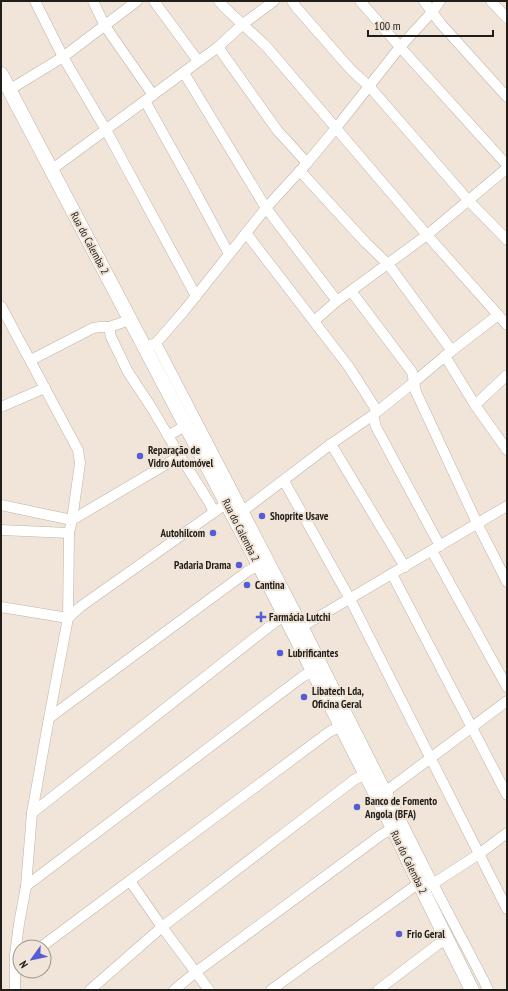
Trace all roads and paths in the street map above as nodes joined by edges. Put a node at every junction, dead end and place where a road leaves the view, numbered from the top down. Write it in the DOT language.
graph roads {
  1 [pos="35,1"];
  2 [pos="93,1"];
  3 [pos="138,1"];
  4 [pos="154,1"];
  5 [pos="219,1"];
  6 [pos="274,1"];
  7 [pos="292,1"];
  8 [pos="360,1"];
  9 [pos="424,1"];
  10 [pos="440,1"];
  11 [pos="491,1"];
  12 [pos="432,12"];
  13 [pos="507,18"];
  14 [pos="243,24"];
  15 [pos="104,26"];
  16 [pos="218,47"];
  17 [pos="400,47"];
  18 [pos="63,57"];
  19 [pos="198,62"];
  20 [pos="184,73"];
  21 [pos="1,74"];
  22 [pos="369,86"];
  23 [pos="9,90"];
  24 [pos="507,97"];
  25 [pos="149,98"];
  26 [pos="336,128"];
  27 [pos="106,130"];
  28 [pos="507,165"];
  29 [pos="303,167"];
  30 [pos="507,168"];
  31 [pos="51,170"];
  32 [pos="468,200"];
  33 [pos="266,208"];
  34 [pos="246,233"];
  35 [pos="427,235"];
  36 [pos="507,240"];
  37 [pos="229,254"];
  38 [pos="388,264"];
  39 [pos="351,291"];
  40 [pos="196,296"];
  41 [pos="337,301"];
  42 [pos="1,306"];
  43 [pos="498,315"];
  44 [pos="130,320"];
  45 [pos="314,321"];
  46 [pos="507,325"];
  47 [pos="109,327"];
  48 [pos="151,345"];
  49 [pos="448,353"];
  50 [pos="31,360"];
  51 [pos="507,375"];
  52 [pos="413,383"];
  53 [pos="45,388"];
  54 [pos="475,405"];
  55 [pos="1,407"];
  56 [pos="375,413"];
  57 [pos="186,425"];
  58 [pos="168,436"];
  59 [pos="331,444"];
  60 [pos="507,450"];
  61 [pos="180,456"];
  62 [pos="284,481"];
  63 [pos="227,504"];
  64 [pos="1,505"];
  65 [pos="507,506"];
  66 [pos="214,512"];
  67 [pos="239,514"];
  68 [pos="72,520"];
  69 [pos="477,523"];
  70 [pos="1,530"];
  71 [pos="69,532"];
  72 [pos="436,548"];
  73 [pos="259,565"];
  74 [pos="405,566"];
  75 [pos="392,574"];
  76 [pos="507,582"];
  77 [pos="350,599"];
  78 [pos="1,607"];
  79 [pos="285,616"];
  80 [pos="68,618"];
  81 [pos="298,629"];
  82 [pos="313,671"];
  83 [pos="507,687"];
  84 [pos="507,701"];
  85 [pos="49,718"];
  86 [pos="341,726"];
  87 [pos="472,728"];
  88 [pos="431,758"];
  89 [pos="365,774"];
  90 [pos="382,795"];
  91 [pos="507,795"];
  92 [pos="32,813"];
  93 [pos="393,828"];
  94 [pos="507,833"];
  95 [pos="480,854"];
  96 [pos="130,881"];
  97 [pos="26,886"];
  98 [pos="425,886"];
  99 [pos="507,909"];
  100 [pos="162,927"];
  101 [pos="18,939"];
  102 [pos="52,939"];
  103 [pos="447,939"];
  104 [pos="196,972"];
  105 [pos="14,979"];
  106 [pos="15,990"];
  107 [pos="90,990"];
  108 [pos="174,990"];
  109 [pos="209,990"];
  110 [pos="271,990"];
  111 [pos="378,990"];
  112 [pos="472,990"];
  113 [pos="488,990"];
  1 -- 18 [label="street"];
  2 -- 15 [label="street"];
  3 -- 15 [label="street"];
  4 -- 19 [label="street"];
  5 -- 14 [label="street"];
  6 -- 14 [label="street"];
  7 -- 22 [label="street"];
  8 -- 17 [label="street"];
  9 -- 12 [label="street"];
  10 -- 12 [label="street"];
  11 -- 13 [label="street"];
  12 -- 17 [label="street"];
  12 -- 24 [label="street"];
  14 -- 16 [label="street"];
  14 -- 26 [label="street"];
  15 -- 18 [label="street"];
  15 -- 25 [label="street"];
  16 -- 19 [label="street"];
  16 -- 29 [label="street"];
  17 -- 22 [label="street"];
  17 -- 28 [label="street"];
  18 -- 23 [label="street"];
  18 -- 27 [label="street"];
  19 -- 20 [label="street"];
  20 -- 25 [label="street"];
  20 -- 33 [label="street"];
  21 -- 23 [label="main road, Rua do Calemba 2"];
  22 -- 26 [label="street"];
  22 -- 32 [label="street"];
  23 -- 31 [label="main road, Rua do Calemba 2"];
  25 -- 27 [label="street"];
  25 -- 37 [label="street"];
  26 -- 29 [label="street"];
  26 -- 35 [label="street"];
  27 -- 31 [label="street"];
  27 -- 40 [label="street"];
  29 -- 33 [label="street"];
  29 -- 38 [label="street"];
  30 -- 32 [label="street"];
  31 -- 44 [label="main road, Rua do Calemba 2"];
  32 -- 35 [label="street"];
  32 -- 36 [label="street"];
  33 -- 34 [label="street"];
  33 -- 41 [label="street"];
  34 -- 37 [label="street"];
  34 -- 45 [label="street"];
  35 -- 38 [label="street"];
  35 -- 43 [label="street"];
  37 -- 40 [label="street"];
  38 -- 39 [label="street"];
  38 -- 49 [label="street"];
  39 -- 41 [label="street"];
  39 -- 52 [label="street"];
  40 -- 48 [label="street"];
  41 -- 45 [label="street"];
  42 -- 50 [label="street"];
  43 -- 46 [label="street"];
  43 -- 49 [label="street"];
  44 -- 47 [label="street"];
  44 -- 48 [label="main road, Rua do Calemba 2"];
  45 -- 56 [label="street"];
  47 -- 50 [label="street"];
  47 -- 58 [label="street"];
  48 -- 57 [label="main road, Rua do Calemba 2"];
  48 -- 67 [label="street"];
  49 -- 52 [label="street"];
  49 -- 54 [label="street"];
  50 -- 53 [label="street"];
  51 -- 54 [label="street"];
  52 -- 56 [label="street"];
  52 -- 69 [label="street"];
  53 -- 55 [label="street"];
  53 -- 68 [label="street"];
  54 -- 60 [label="street"];
  56 -- 59 [label="street"];
  56 -- 72 [label="street"];
  57 -- 58 [label="street"];
  57 -- 63 [label="main road, Rua do Calemba 2"];
  58 -- 61 [label="street"];
  59 -- 62 [label="street"];
  59 -- 74 [label="street"];
  61 -- 66 [label="street"];
  61 -- 68 [label="street"];
  62 -- 67 [label="street"];
  62 -- 77 [label="street"];
  63 -- 66 [label="street"];
  63 -- 67 [label="main road, Rua do Calemba 2"];
  64 -- 68 [label="street"];
  65 -- 69 [label="street"];
  66 -- 80 [label="street"];
  67 -- 73 [label="main road, Rua do Calemba 2"];
  67 -- 81 [label="street"];
  68 -- 71 [label="street"];
  69 -- 72 [label="street"];
  69 -- 76 [label="street"];
  70 -- 71 [label="street"];
  71 -- 80 [label="street"];
  72 -- 74 [label="street"];
  72 -- 83 [label="street"];
  73 -- 79 [label="main road, Rua do Calemba 2"];
  73 -- 85 [label="street"];
  74 -- 75 [label="street"];
  75 -- 77 [label="street"];
  75 -- 87 [label="street"];
  77 -- 81 [label="street"];
  77 -- 88 [label="street"];
  78 -- 80 [label="street"];
  79 -- 81 [label="main road, Rua do Calemba 2"];
  79 -- 92 [label="street"];
  80 -- 85 [label="street"];
  81 -- 82 [label="main road, Rua do Calemba 2"];
  81 -- 90 [label="street"];
  82 -- 86 [label="main road, Rua do Calemba 2"];
  82 -- 97 [label="street"];
  84 -- 87 [label="street"];
  85 -- 92 [label="street"];
  86 -- 89 [label="main road, Rua do Calemba 2"];
  86 -- 96 [label="street"];
  87 -- 88 [label="street"];
  87 -- 91 [label="street"];
  88 -- 90 [label="street"];
  88 -- 95 [label="street"];
  89 -- 90 [label="main road, Rua do Calemba 2"];
  89 -- 100 [label="street"];
  90 -- 93 [label="main road, Rua do Calemba 2"];
  90 -- 98 [label="street"];
  92 -- 97 [label="street"];
  93 -- 98 [label="main road, Rua do Calemba 2"];
  93 -- 104 [label="street"];
  94 -- 95 [label="street"];
  95 -- 98 [label="street"];
  95 -- 99 [label="street"];
  96 -- 100 [label="street"];
  96 -- 102 [label="street"];
  97 -- 101 [label="street"];
  98 -- 103 [label="main road, Rua do Calemba 2"];
  98 -- 110 [label="street"];
  98 -- 113 [label="street"];
  100 -- 104 [label="street"];
  100 -- 107 [label="street"];
  103 -- 111 [label="street"];
  103 -- 112 [label="main road, Rua do Calemba 2"];
  104 -- 108 [label="street"];
  104 -- 109 [label="street"];
  105 -- 106 [label="street"];
}
